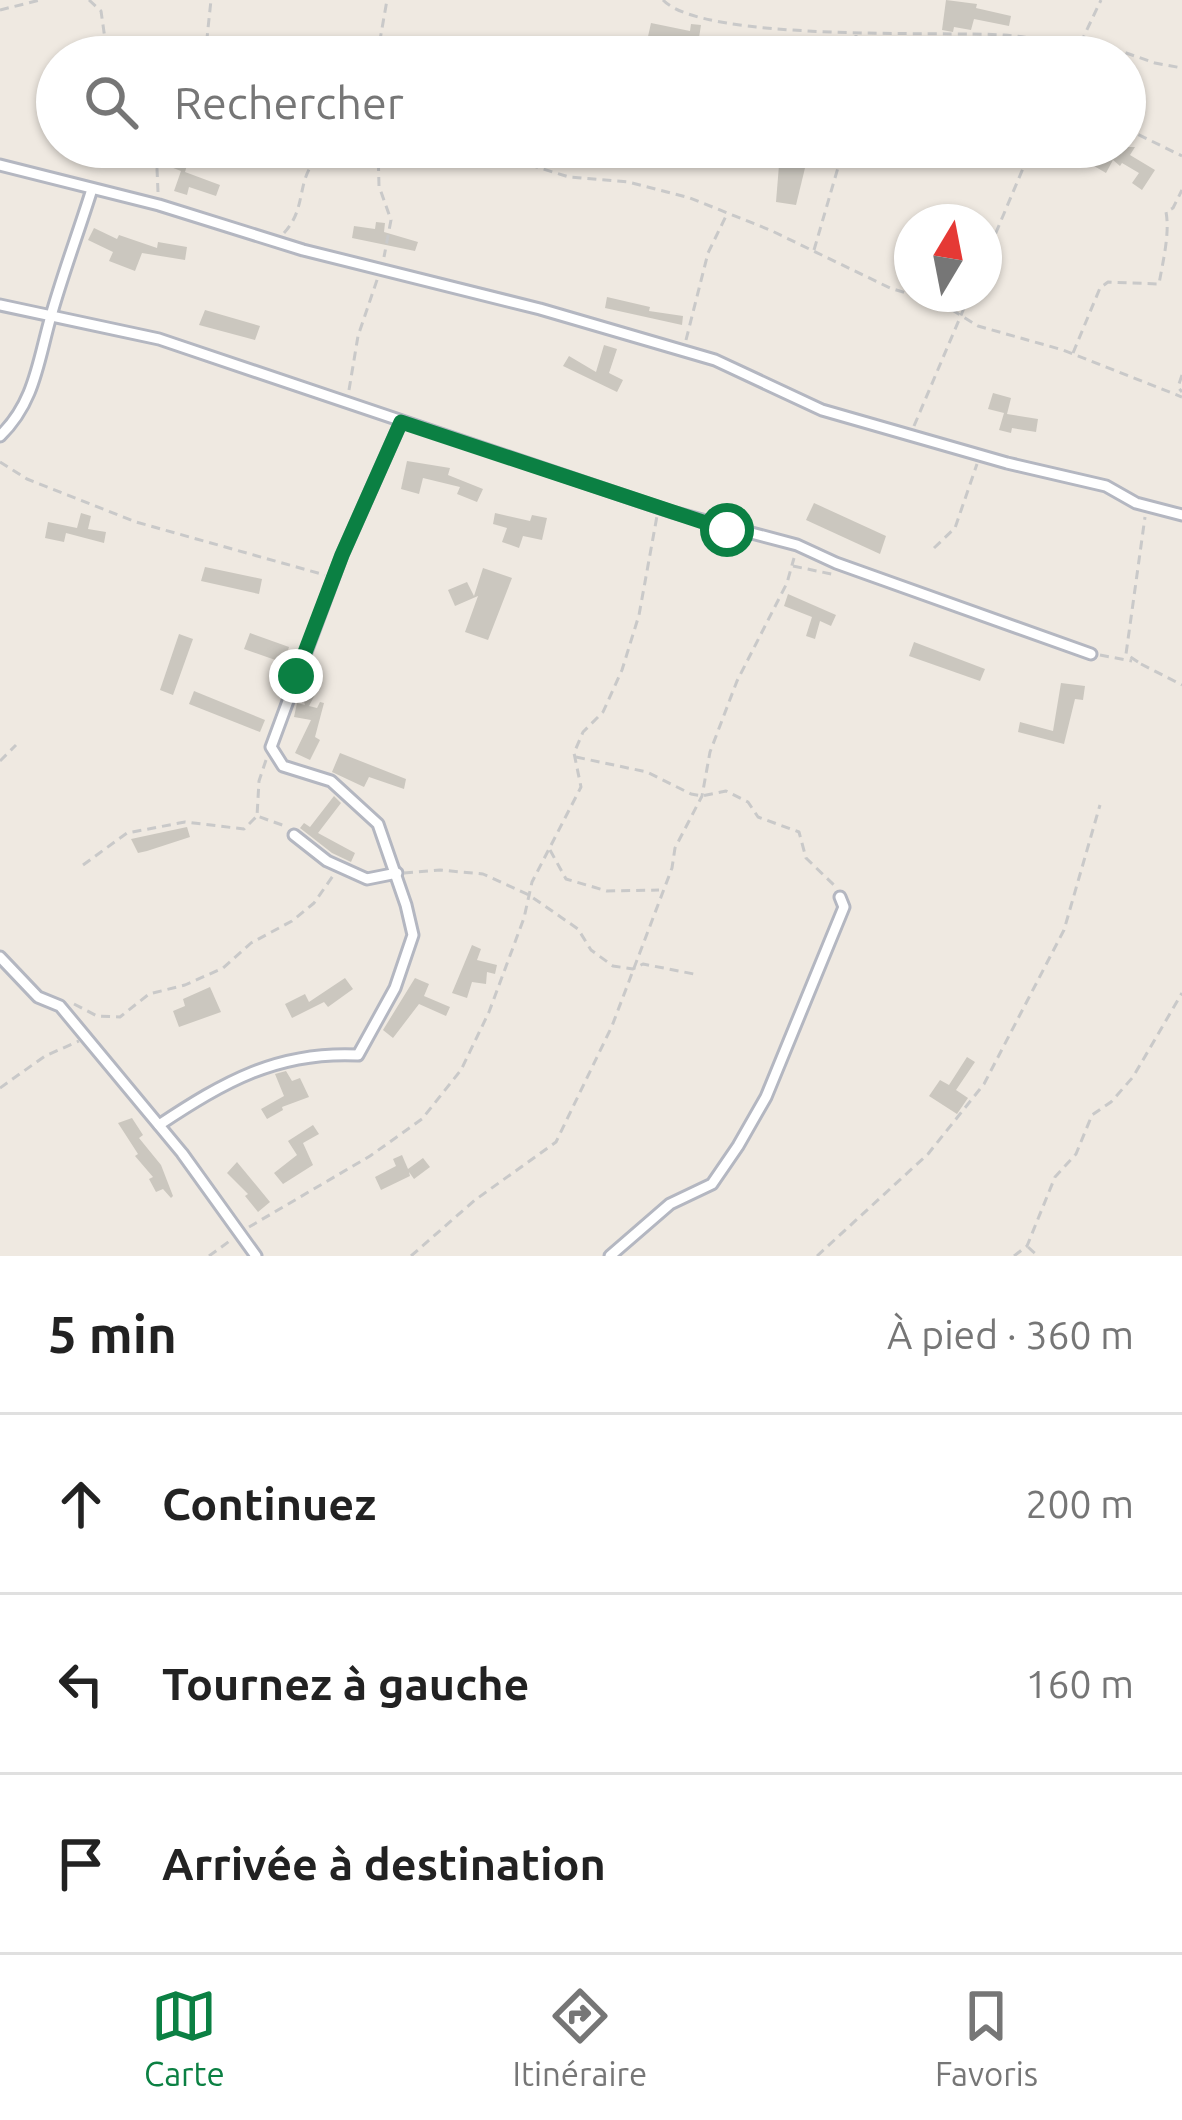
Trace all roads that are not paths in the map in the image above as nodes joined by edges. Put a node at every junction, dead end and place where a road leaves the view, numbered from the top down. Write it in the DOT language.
graph roads {
  1 [pos="0,165"];
  2 [pos="92,188"];
  3 [pos="0,304"];
  4 [pos="51,315"];
  5 [pos="401,422"];
  6 [pos="0,436"];
  7 [pos="1182,515"];
  8 [pos="1090,654"];
  9 [pos="294,835"];
  10 [pos="397,872"];
  11 [pos="840,897"];
  12 [pos="0,957"];
  13 [pos="159,1125"];
  14 [pos="256,1256"];
  15 [pos="610,1256"];
  1 -- 2 [label="street"];
  2 -- 4 [label="street"];
  2 -- 7 [label="street"];
  3 -- 4 [label="street"];
  4 -- 5 [label="street"];
  4 -- 6 [label="street"];
  5 -- 8 [label="street"];
  5 -- 10 [label="street"];
  9 -- 10 [label="street"];
  10 -- 13 [label="street"];
  11 -- 15 [label="street"];
  12 -- 13 [label="street"];
  13 -- 14 [label="street"];
}
